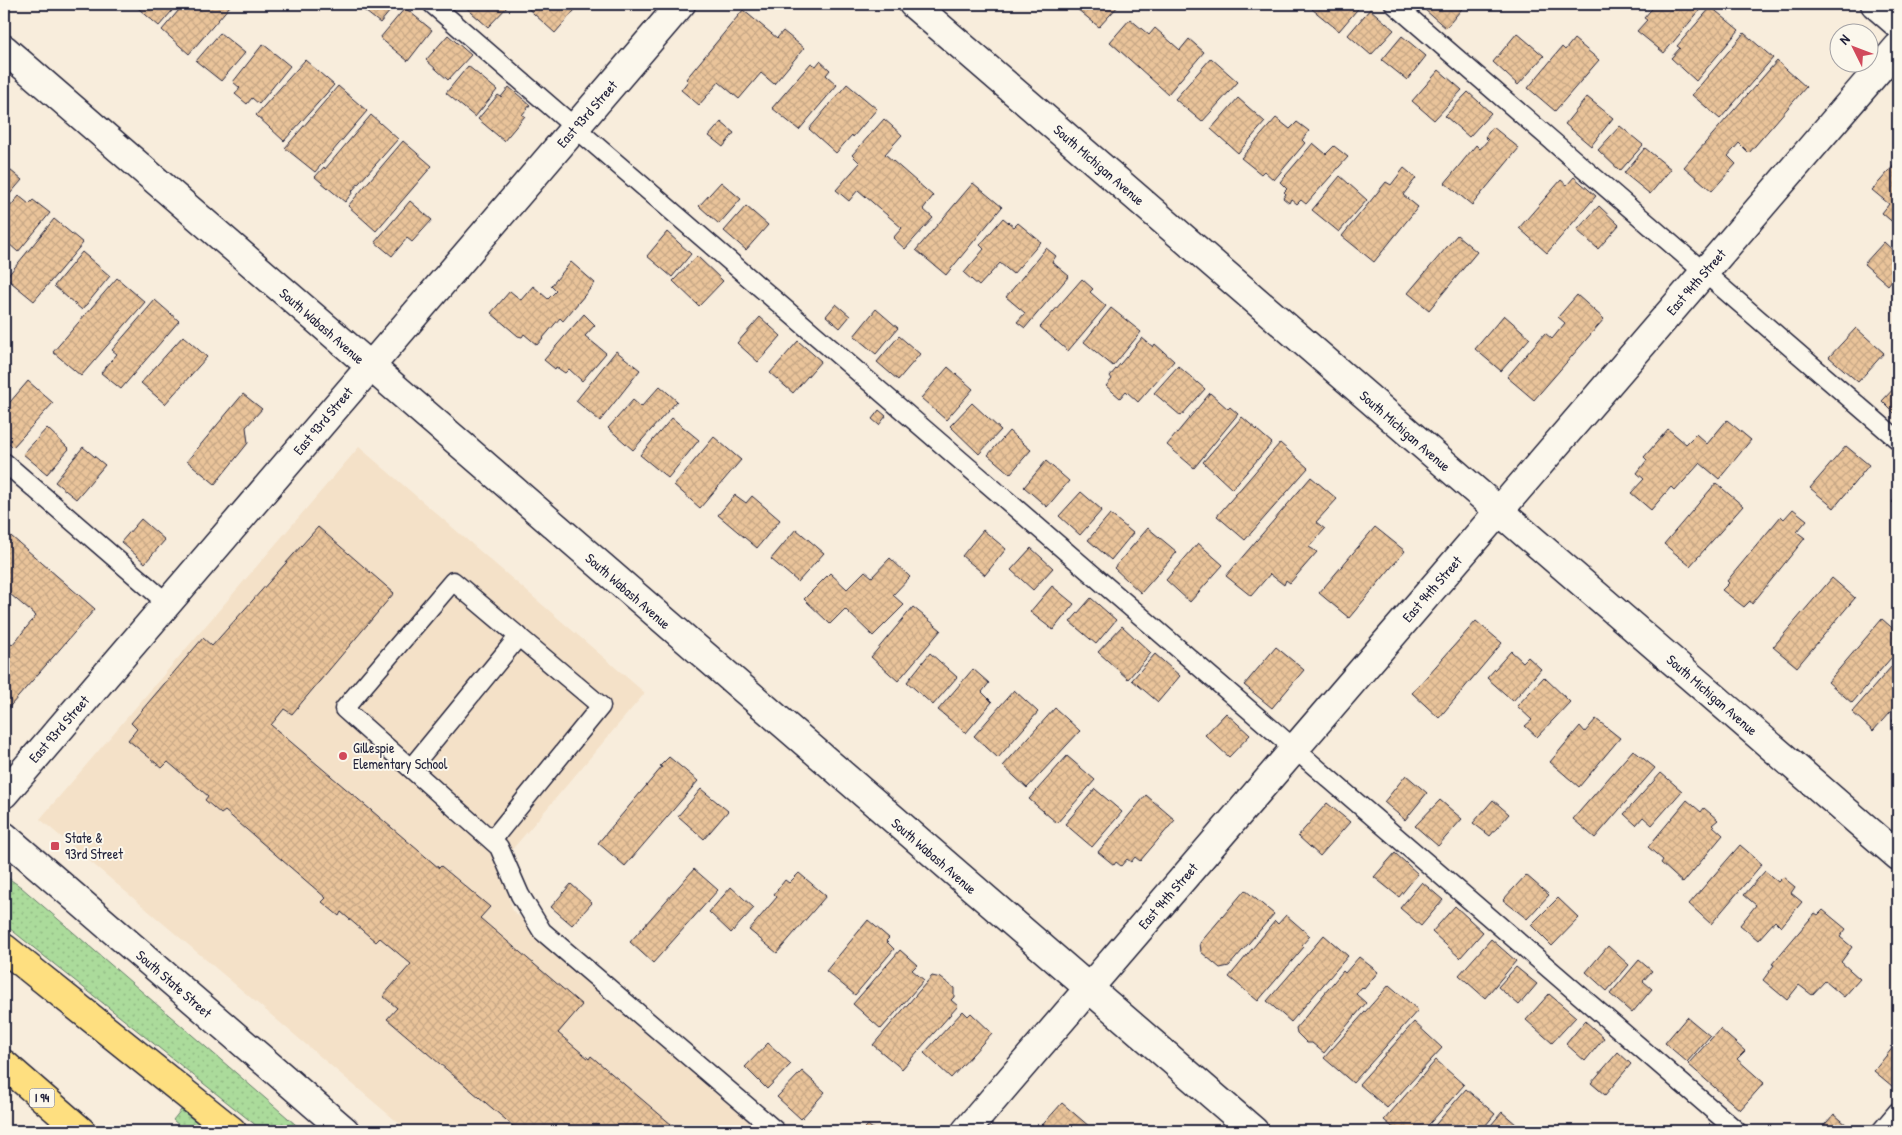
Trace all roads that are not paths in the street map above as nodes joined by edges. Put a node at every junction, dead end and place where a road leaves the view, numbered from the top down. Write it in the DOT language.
graph roads {
  1 [pos="432,4"];
  2 [pos="682,4"];
  3 [pos="913,4"];
  4 [pos="1394,4"];
  5 [pos="1875,4"];
  6 [pos="1898,24"];
  7 [pos="1898,47"];
  8 [pos="4,49"];
  9 [pos="575,127"];
  10 [pos="1704,273"];
  11 [pos="369,366"];
  12 [pos="1898,440"];
  13 [pos="4,462"];
  14 [pos="1499,512"];
  15 [pos="167,603"];
  16 [pos="519,636"];
  17 [pos="1295,749"];
  18 [pos="411,768"];
  19 [pos="4,794"];
  20 [pos="4,836"];
  21 [pos="492,840"];
  22 [pos="1898,856"];
  23 [pos="4,948"];
  24 [pos="1088,989"];
  25 [pos="4,1064"];
  26 [pos="1898,1111"];
  27 [pos="81,1131"];
  28 [pos="232,1131"];
  29 [pos="345,1131"];
  30 [pos="776,1131"];
  31 [pos="966,1131"];
  32 [pos="1254,1131"];
  33 [pos="1737,1131"];
  34 [pos="1881,1131"];
  1 -- 9 [label="lane"];
  2 -- 9 [label="street, East 93rd Street"];
  3 -- 14 [label="street, South Michigan Avenue"];
  4 -- 10 [label="lane"];
  5 -- 6 [label="street"];
  7 -- 10 [label="street, East 94th Street"];
  8 -- 11 [label="street, South Wabash Avenue"];
  9 -- 11 [label="street, East 93rd Street"];
  9 -- 17 [label="lane"];
  10 -- 12 [label="lane"];
  10 -- 14 [label="street, East 94th Street"];
  11 -- 15 [label="street, East 93rd Street"];
  11 -- 24 [label="street, South Wabash Avenue"];
  13 -- 15 [label="lane"];
  14 -- 17 [label="street, East 94th Street"];
  14 -- 22 [label="street, South Michigan Avenue"];
  15 -- 19 [label="street, East 93rd Street"];
  16 -- 18 [label="lane"];
  16 -- 18 [label="lane"];
  16 -- 21 [label="lane"];
  17 -- 24 [label="street, East 94th Street"];
  17 -- 33 [label="lane"];
  18 -- 21 [label="lane"];
  20 -- 29 [label="street, South State Street"];
  21 -- 30 [label="lane"];
  23 -- 28 [label="highway"];
  24 -- 31 [label="street, East 94th Street"];
  24 -- 32 [label="street, South Wabash Avenue"];
  25 -- 27 [label="highway, I 94"];
  26 -- 34 [label="lane"];
}
